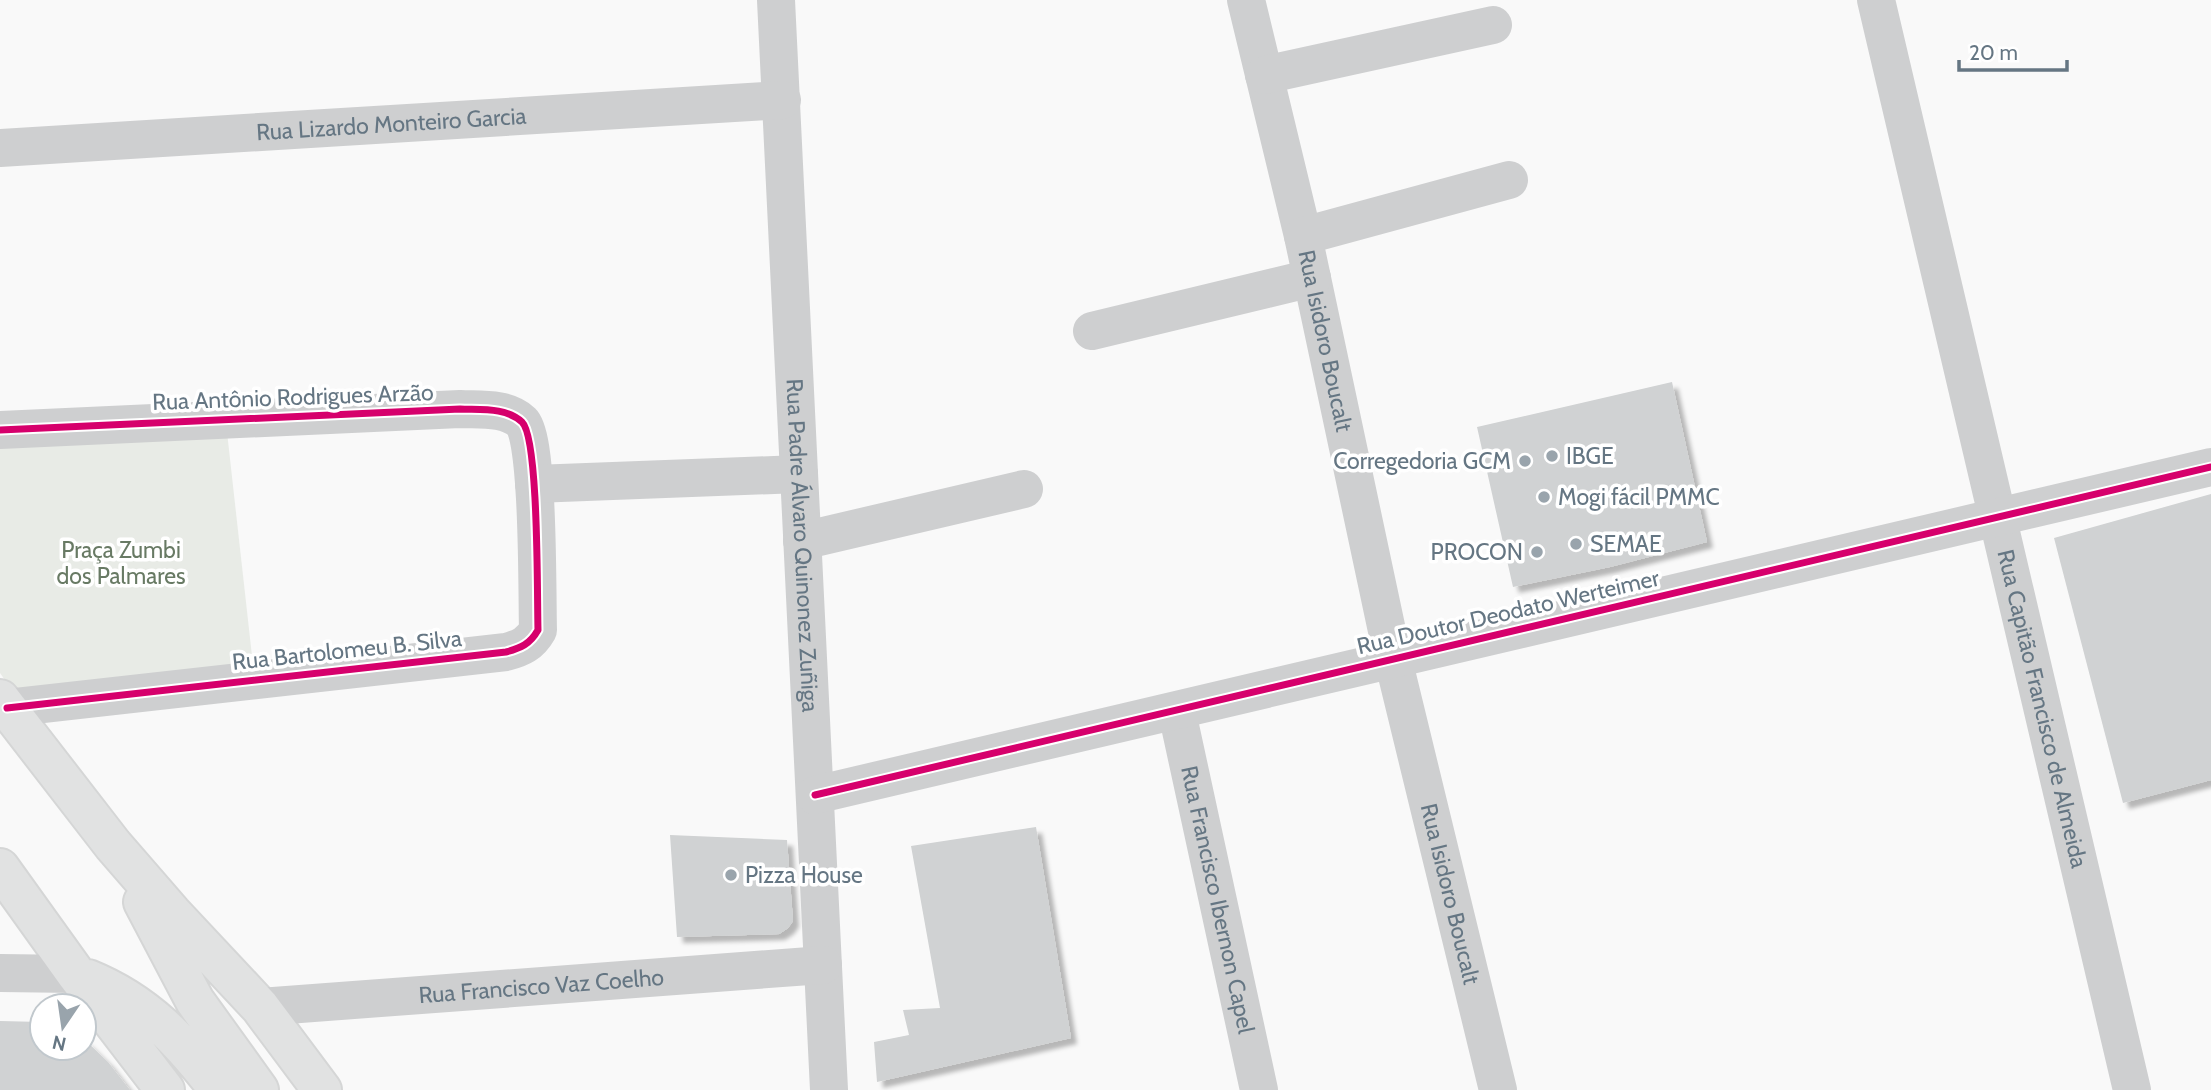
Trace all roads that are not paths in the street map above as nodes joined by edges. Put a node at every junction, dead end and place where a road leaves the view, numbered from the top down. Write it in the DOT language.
graph roads {
  1 [pos="776,0"];
  2 [pos="1246,0"];
  3 [pos="1876,0"];
  4 [pos="1493,25"];
  5 [pos="1264,75"];
  6 [pos="782,100"];
  7 [pos="0,148"];
  8 [pos="1509,180"];
  9 [pos="1303,236"];
  10 [pos="1312,278"];
  11 [pos="1092,331"];
  12 [pos="0,430"];
  13 [pos="2211,467"];
  14 [pos="799,474"];
  15 [pos="534,484"];
  16 [pos="1024,489"];
  17 [pos="1999,519"];
  18 [pos="802,541"];
  19 [pos="1393,659"];
  20 [pos="4,703"];
  21 [pos="1177,712"];
  22 [pos="815,795"];
  23 [pos="113,845"];
  24 [pos="0,867"];
  25 [pos="823,965"];
  26 [pos="0,973"];
  27 [pos="76,974"];
  28 [pos="260,1007"];
  29 [pos="165,1090"];
  30 [pos="219,1090"];
  31 [pos="259,1090"];
  32 [pos="322,1090"];
  33 [pos="829,1090"];
  34 [pos="1259,1090"];
  35 [pos="1498,1090"];
  36 [pos="2132,1090"];
  1 -- 6 [label="street, Rua Padre Álvaro Quinonez Zuñiga"];
  2 -- 5 [label="street, Rua Isidoro Boucalt"];
  3 -- 17 [label="street, Rua Capitão Francisco de Almeida"];
  4 -- 5 [label="street"];
  5 -- 9 [label="street, Rua Isidoro Boucalt"];
  6 -- 7 [label="street, Rua Lizardo Monteiro Garcia"];
  6 -- 14 [label="street, Rua Padre Álvaro Quinonez Zuñiga"];
  8 -- 9 [label="street"];
  9 -- 10 [label="street, Rua Isidoro Boucalt"];
  10 -- 11 [label="street"];
  10 -- 19 [label="street, Rua Isidoro Boucalt"];
  12 -- 15 [label="street, Rua Antônio Rodrigues Arzão"];
  13 -- 17 [label="street, Rua Doutor Deodato Werteimer"];
  14 -- 15 [label="street"];
  14 -- 18 [label="street, Rua Padre Álvaro Quinonez Zuñiga"];
  15 -- 20 [label="street, Rua Bartolomeu B. Silva"];
  16 -- 18 [label="street"];
  17 -- 19 [label="street, Rua Doutor Deodato Werteimer"];
  17 -- 36 [label="street, Rua Capitão Francisco de Almeida"];
  18 -- 22 [label="street, Rua Padre Álvaro Quinonez Zuñiga"];
  19 -- 21 [label="street, Rua Doutor Deodato Werteimer"];
  19 -- 35 [label="street, Rua Isidoro Boucalt"];
  20 -- 23 [label="highway"];
  21 -- 22 [label="street, Rua Doutor Deodato Werteimer"];
  21 -- 34 [label="street, Rua Francisco Ibernon Capel"];
  22 -- 25 [label="street, Rua Padre Álvaro Quinonez Zuñiga"];
  23 -- 28 [label="highway"];
  23 -- 31 [label="highway"];
  24 -- 27 [label="highway"];
  25 -- 28 [label="street, Rua Francisco Vaz Coelho"];
  25 -- 33 [label="street, Rua Padre Álvaro Quinonez Zuñiga"];
  26 -- 27 [label="street"];
  27 -- 29 [label="highway"];
  27 -- 30 [label="highway"];
  28 -- 32 [label="highway"];
}
